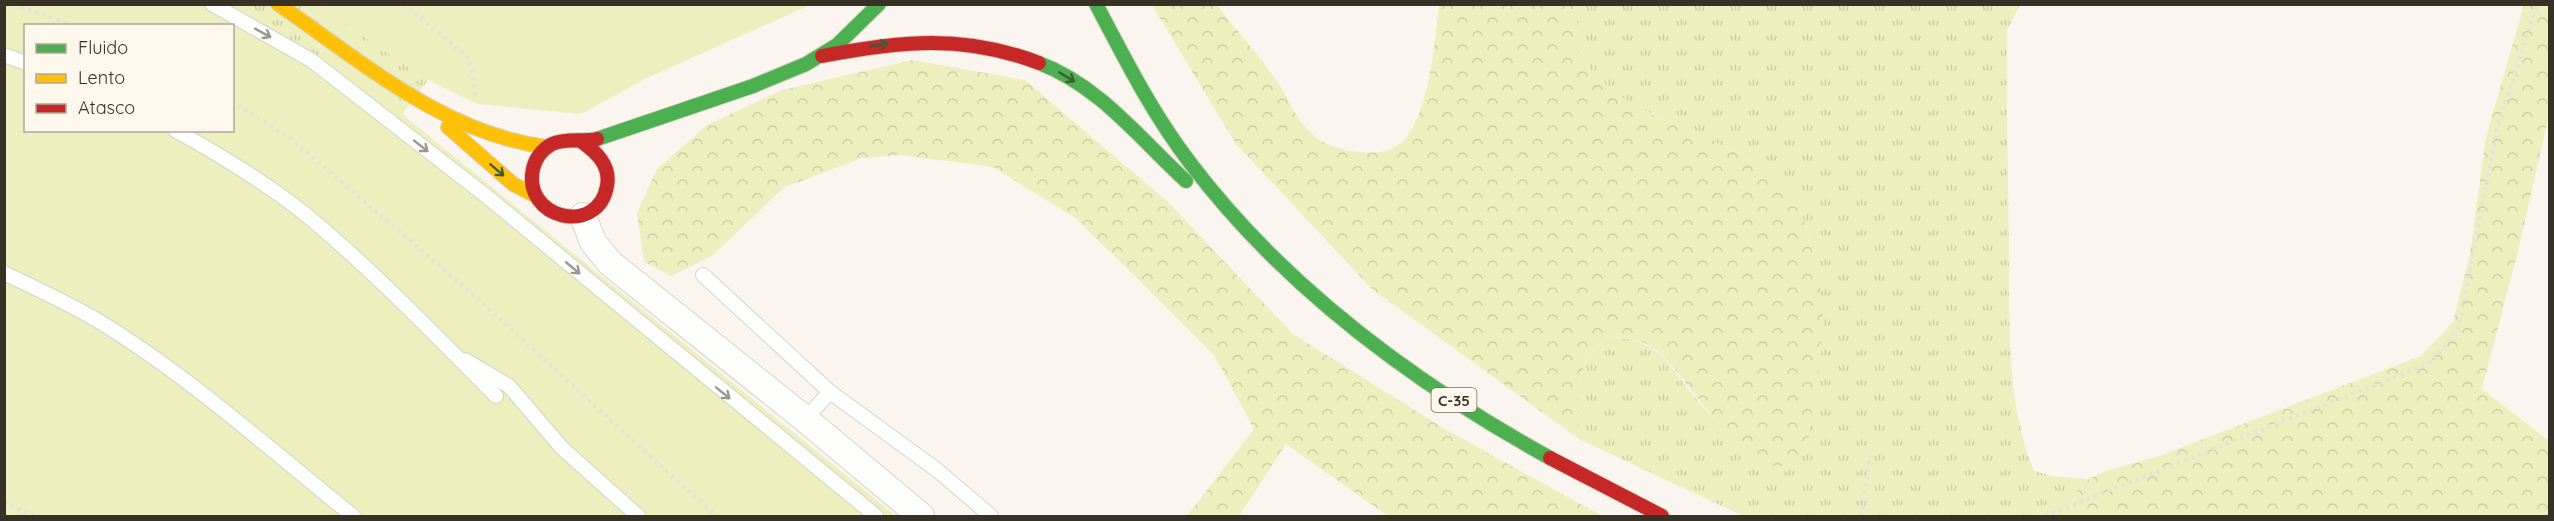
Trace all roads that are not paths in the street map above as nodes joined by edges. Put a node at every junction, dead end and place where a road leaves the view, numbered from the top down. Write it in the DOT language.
graph roads {
  1 [pos="212,4"];
  2 [pos="278,4"];
  3 [pos="879,4"];
  4 [pos="1096,4"];
  5 [pos="4,55"];
  6 [pos="822,56"];
  7 [pos="24,62"];
  8 [pos="423,103"];
  9 [pos="671,114"];
  10 [pos="178,132"];
  11 [pos="581,141"];
  12 [pos="626,144"];
  13 [pos="547,147"];
  14 [pos="534,195"];
  15 [pos="583,216"];
  16 [pos="1268,252"];
  17 [pos="4,273"];
  18 [pos="703,275"];
  19 [pos="455,355"];
  20 [pos="830,392"];
  21 [pos="496,396"];
  22 [pos="805,419"];
  23 [pos="353,516"];
  24 [pos="638,516"];
  25 [pos="876,516"];
  26 [pos="921,516"];
  27 [pos="992,516"];
  28 [pos="1662,516"];
  1 -- 25 [label="lane, one-way"];
  2 -- 8 [label="main road"];
  3 -- 6 [label="main road"];
  4 -- 16 [label="main road, C-35"];
  5 -- 7 [label="lane"];
  6 -- 9 [label="main road"];
  6 -- 16 [label="main road, one-way"];
  8 -- 13 [label="main road"];
  8 -- 14 [label="main road, one-way"];
  9 -- 11 [label="main road"];
  9 -- 12 [label="main road"];
  10 -- 19 [label="lane"];
  11 -- 13 [label="main road"];
  11 -- 15 [label="main road"];
  13 -- 14 [label="main road"];
  14 -- 15 [label="main road"];
  15 -- 22 [label="street"];
  16 -- 28 [label="main road, C-35"];
  17 -- 23 [label="lane"];
  18 -- 20 [label="lane"];
  19 -- 21 [label="lane"];
  19 -- 24 [label="lane"];
  20 -- 22 [label="lane"];
  20 -- 27 [label="lane"];
  22 -- 26 [label="street"];
}
